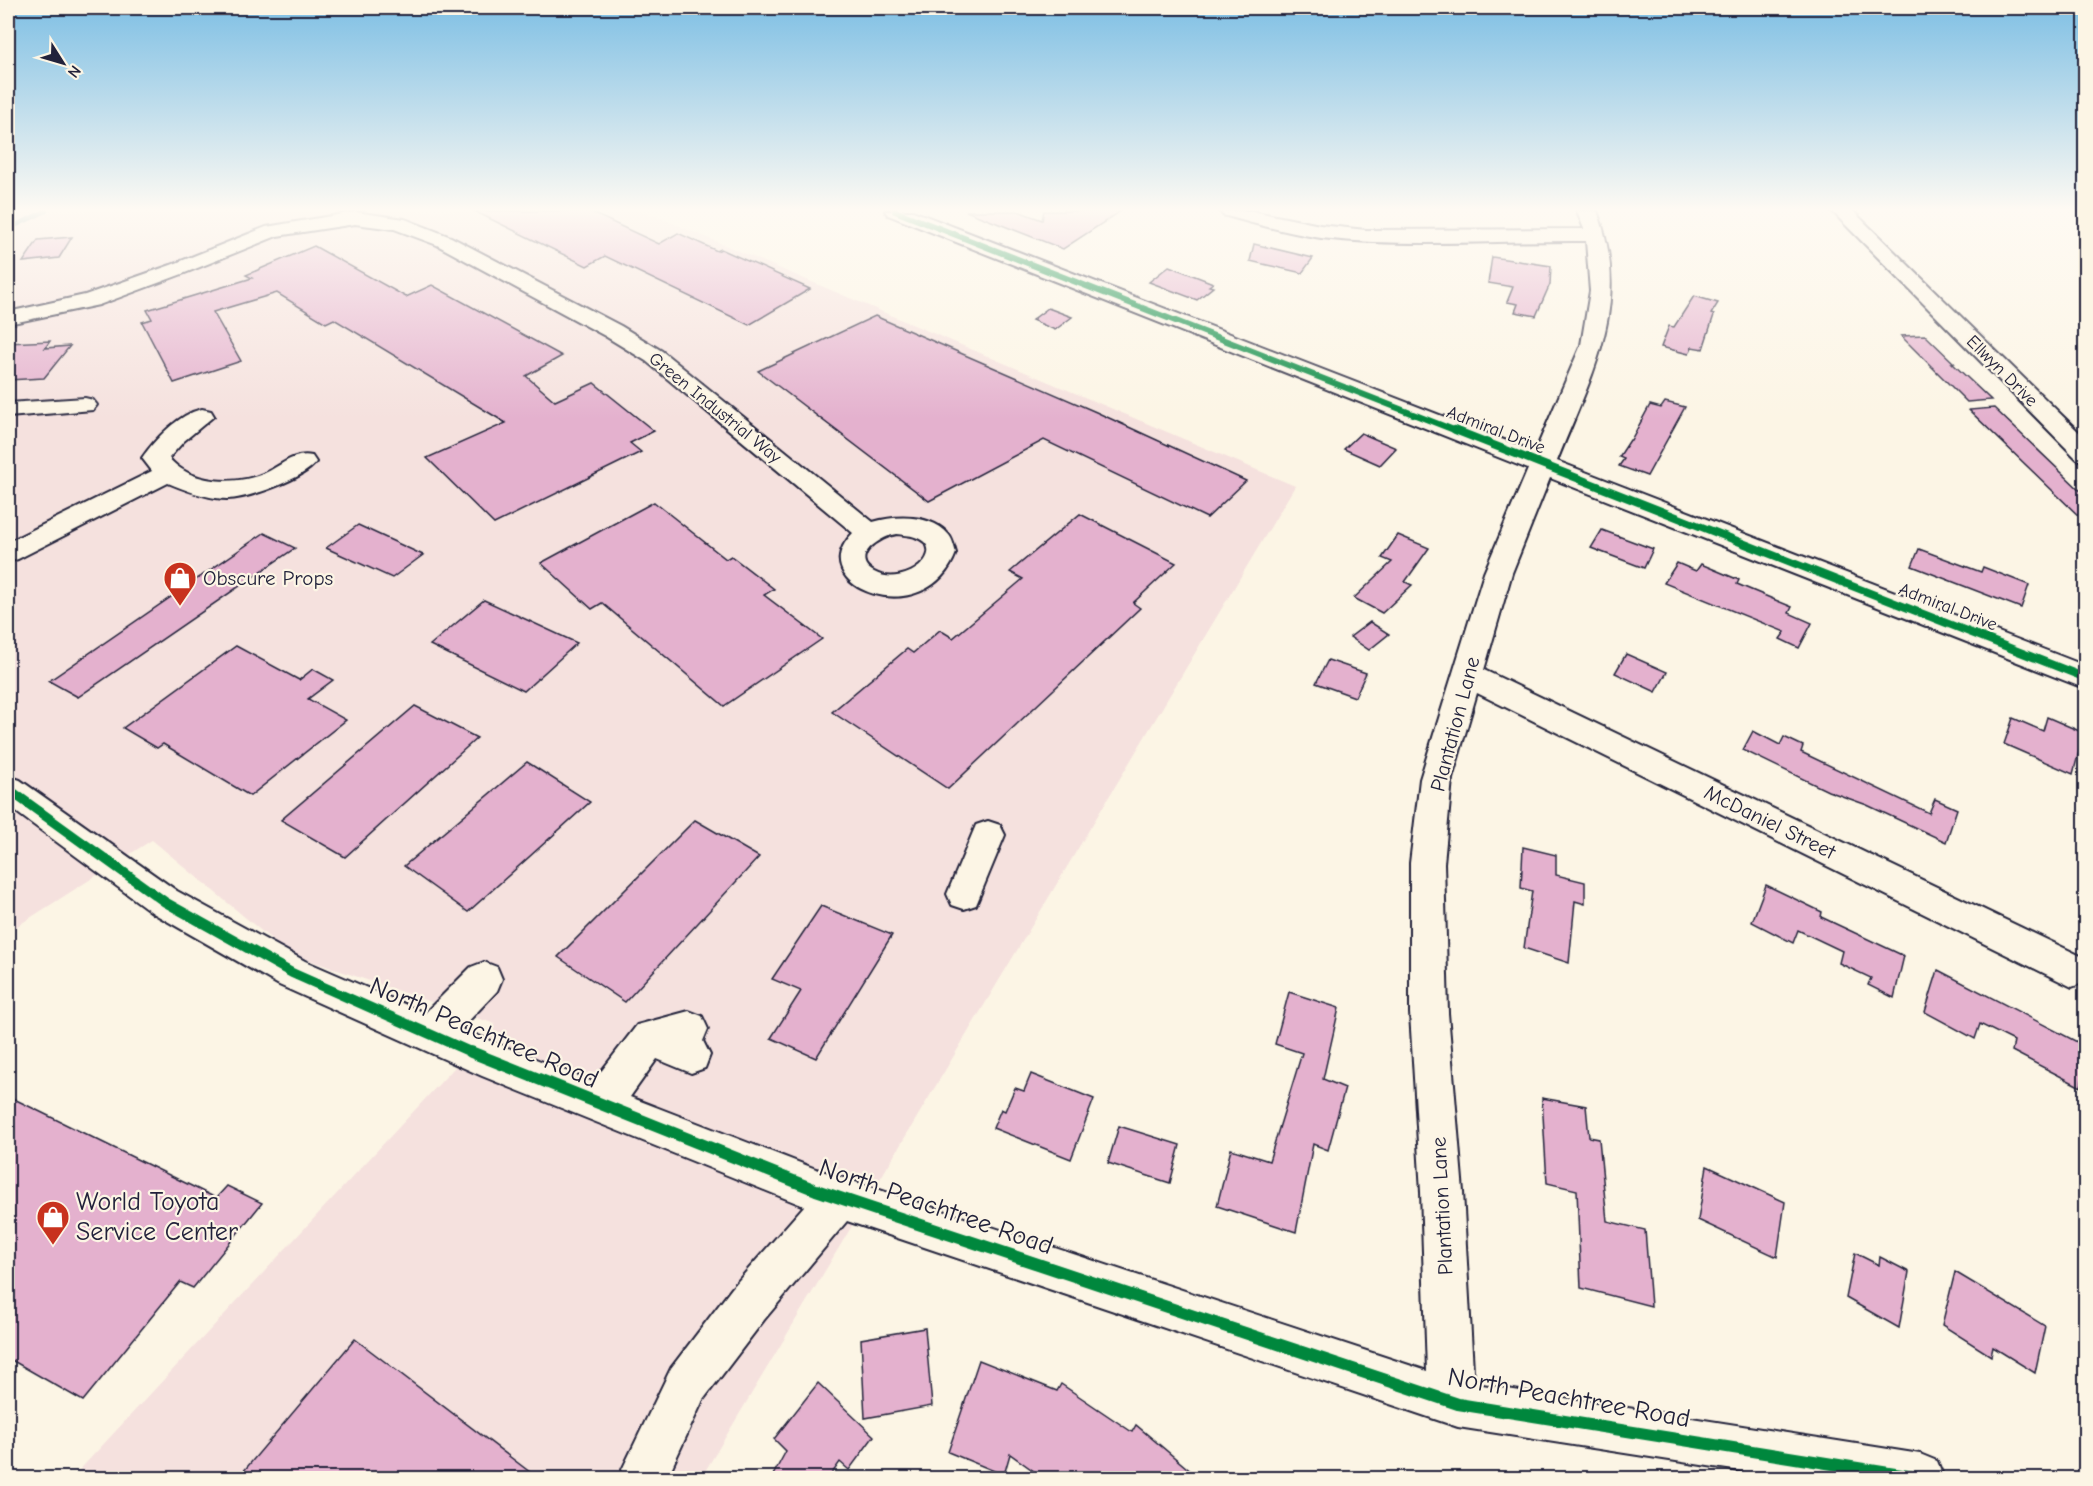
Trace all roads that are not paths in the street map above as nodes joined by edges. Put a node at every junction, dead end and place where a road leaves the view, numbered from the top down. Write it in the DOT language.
graph roads {
  1 [pos="146,280"];
  2 [pos="518,280"];
  3 [pos="1071,280"];
  4 [pos="1600,280"];
  5 [pos="1911,280"];
  6 [pos="8,318"];
  7 [pos="85,405"];
  8 [pos="8,411"];
  9 [pos="202,416"];
  10 [pos="2085,454"];
  11 [pos="303,462"];
  12 [pos="1542,466"];
  13 [pos="167,473"];
  14 [pos="870,533"];
  15 [pos="8,553"];
  16 [pos="1467,675"];
  17 [pos="2085,678"];
  18 [pos="8,789"];
  19 [pos="988,835"];
  20 [pos="964,894"];
  21 [pos="2072,970"];
  22 [pos="484,979"];
  23 [pos="430,1034"];
  24 [pos="690,1042"];
  25 [pos="600,1105"];
  26 [pos="839,1198"];
  27 [pos="1458,1404"];
  28 [pos="642,1479"];
  29 [pos="1920,1479"];
  1 -- 6 [label="street, Green Industrial Way"];
  2 -- 14 [label="street, Green Industrial Way"];
  3 -- 12 [label="street, Admiral Drive"];
  4 -- 12 [label="street, Plantation Lane"];
  5 -- 10 [label="street, Ellwyn Drive"];
  7 -- 8 [label="street"];
  9 -- 13 [label="street"];
  11 -- 13 [label="street"];
  12 -- 16 [label="street, Plantation Lane"];
  12 -- 17 [label="street, Admiral Drive"];
  13 -- 15 [label="street"];
  16 -- 21 [label="street, McDaniel Street"];
  16 -- 27 [label="street, Plantation Lane"];
  18 -- 23 [label="street, North Peachtree Road"];
  19 -- 20 [label="street"];
  22 -- 23 [label="street"];
  23 -- 25 [label="street, North Peachtree Road"];
  24 -- 25 [label="street"];
  25 -- 26 [label="street, North Peachtree Road"];
  26 -- 27 [label="street, North Peachtree Road"];
  26 -- 28 [label="street"];
  27 -- 29 [label="street, North Peachtree Road"];
}
